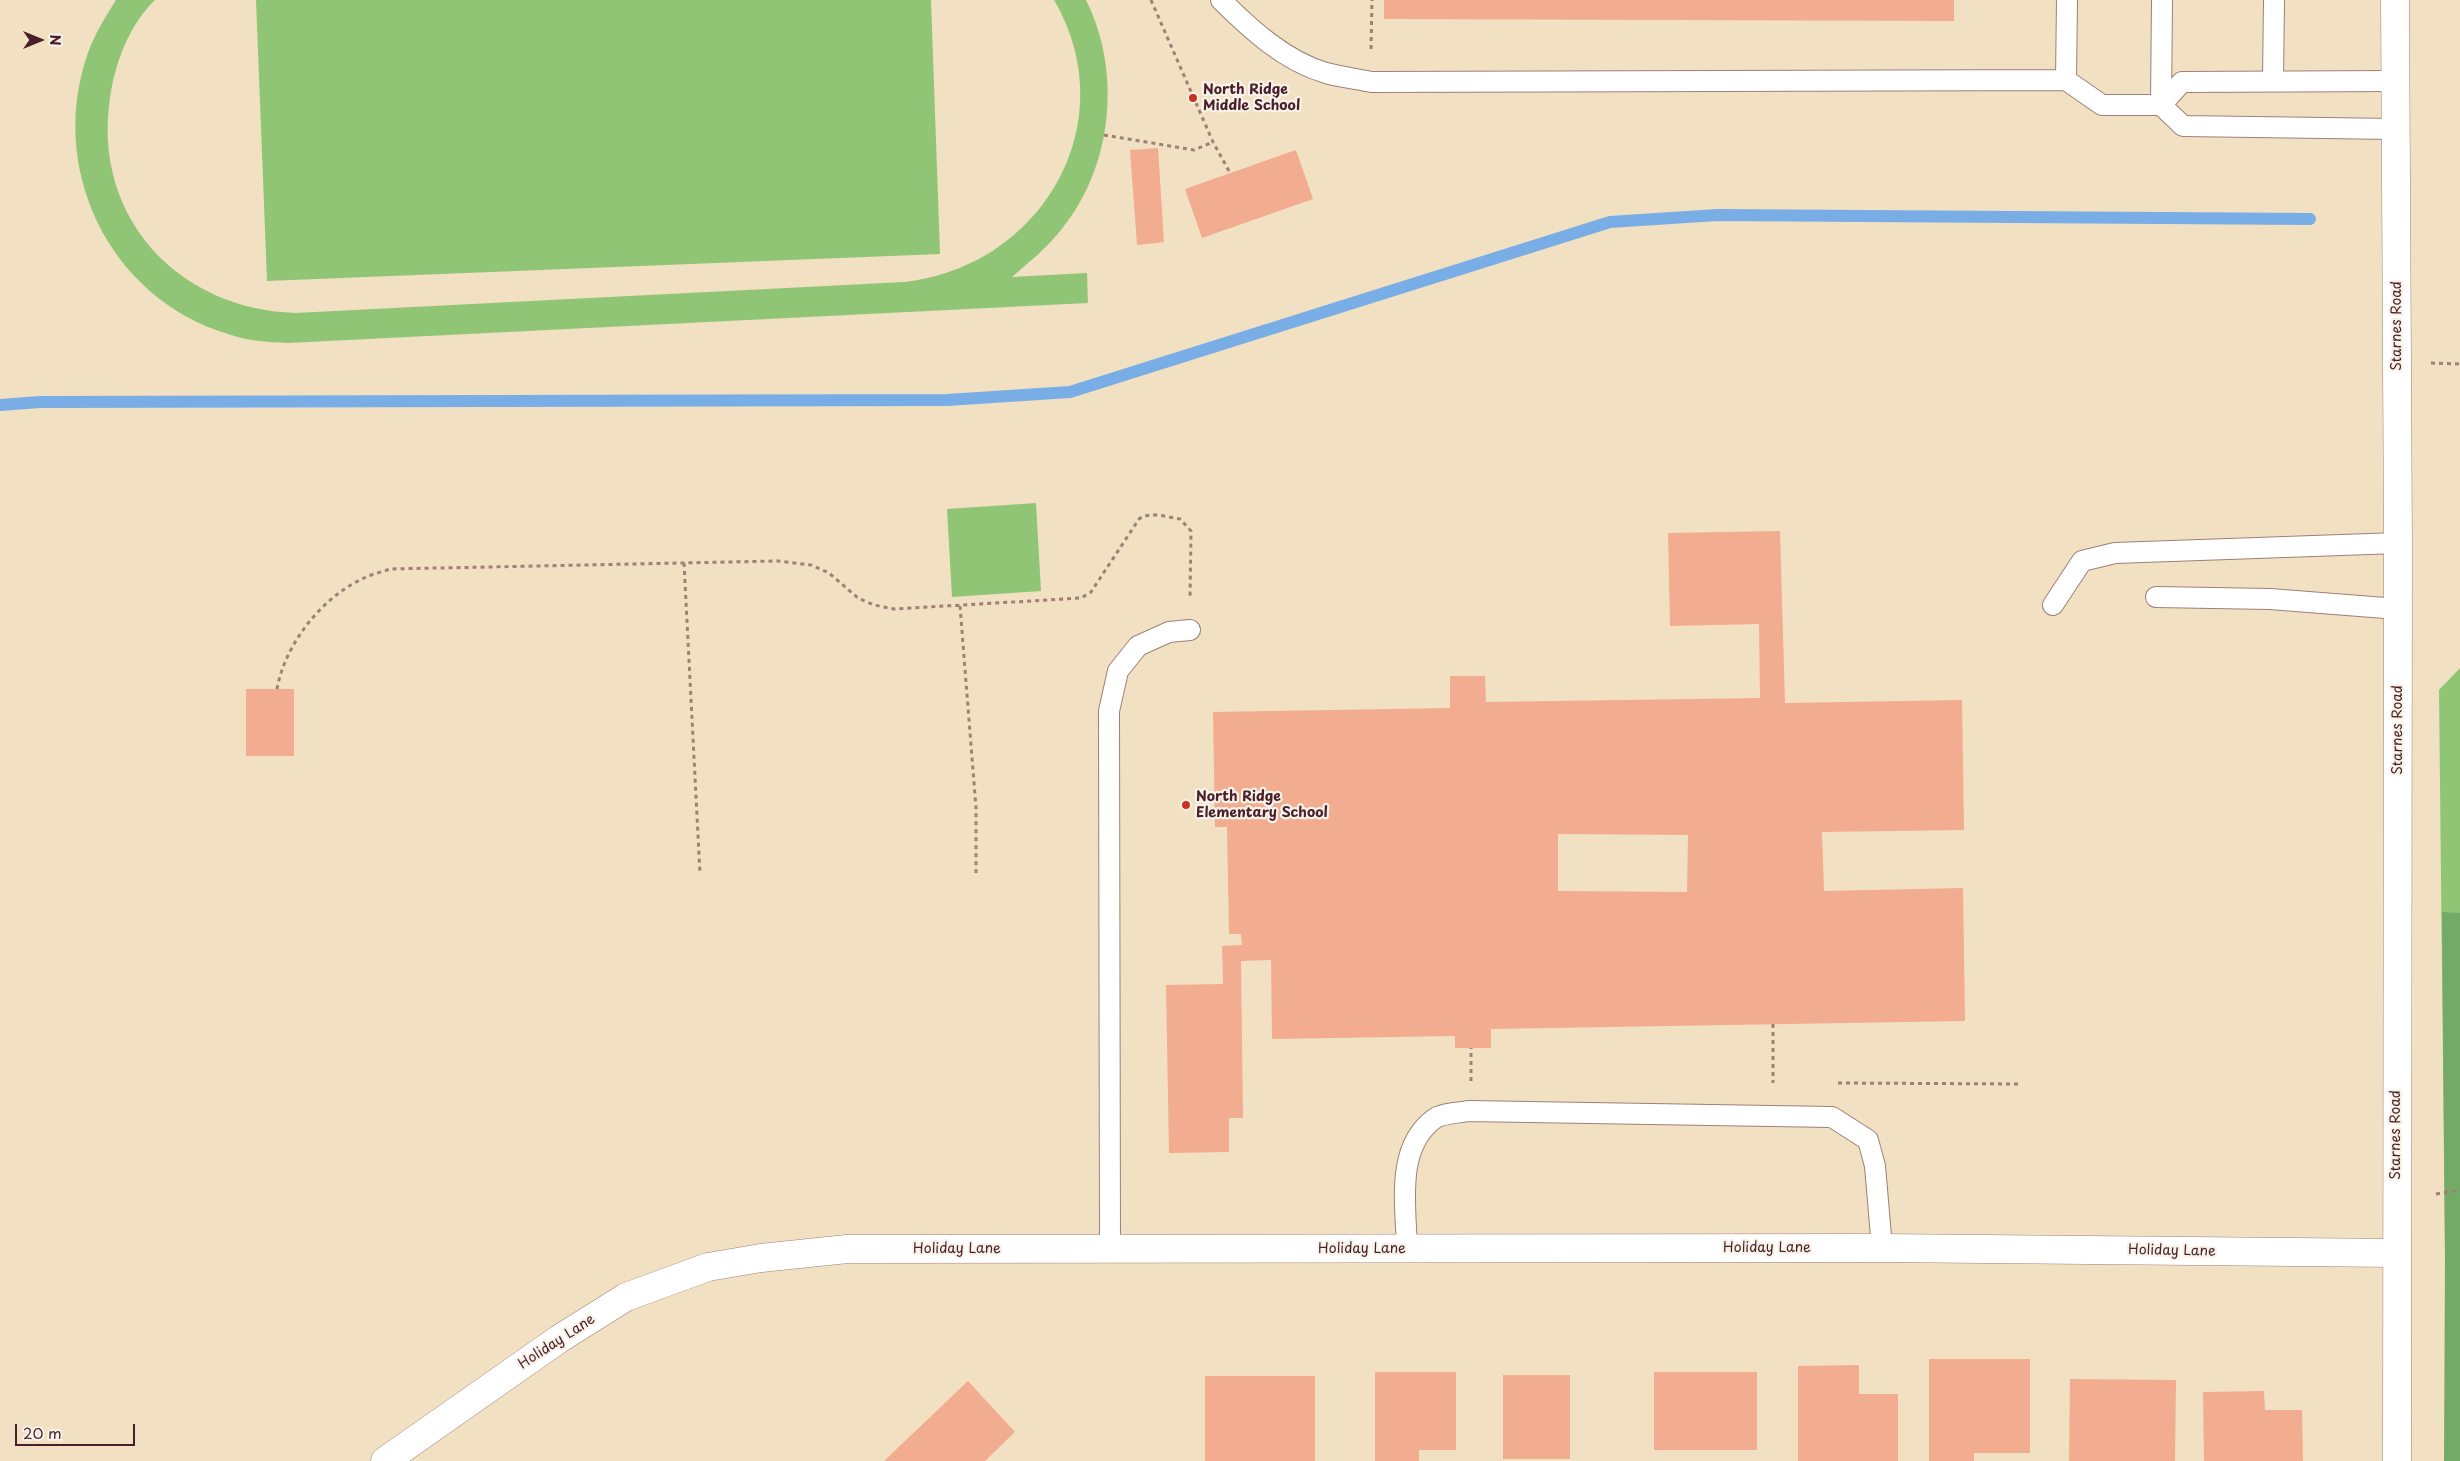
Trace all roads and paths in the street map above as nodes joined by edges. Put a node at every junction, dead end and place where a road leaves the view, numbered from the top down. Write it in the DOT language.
graph roads {
  1 [pos="1151,0"];
  2 [pos="1221,0"];
  3 [pos="1372,0"];
  4 [pos="2067,0"];
  5 [pos="2162,0"];
  6 [pos="2274,0"];
  7 [pos="2395,0"];
  8 [pos="1371,42"];
  9 [pos="2066,80"];
  10 [pos="2273,81"];
  11 [pos="2395,81"];
  12 [pos="2161,105"];
  13 [pos="2395,129"];
  14 [pos="1104,135"];
  15 [pos="1214,142"];
  16 [pos="1229,171"];
  17 [pos="2398,543"];
  18 [pos="684,563"];
  19 [pos="2156,597"];
  20 [pos="2053,605"];
  21 [pos="960,606"];
  22 [pos="2398,609"];
  23 [pos="1190,630"];
  24 [pos="277,689"];
  25 [pos="976,873"];
  26 [pos="700,874"];
  27 [pos="1772,1024"];
  28 [pos="1471,1048"];
  29 [pos="1471,1081"];
  30 [pos="1772,1082"];
  31 [pos="1838,1083"];
  32 [pos="2022,1084"];
  33 [pos="2460,1190"];
  34 [pos="2436,1194"];
  35 [pos="1110,1248"];
  36 [pos="1882,1248"];
  37 [pos="1407,1249"];
  38 [pos="2396,1252"];
  39 [pos="385,1461"];
  40 [pos="2397,1461"];
  1 -- 15 [label="path"];
  2 -- 9 [label="lane"];
  3 -- 8 [label="path"];
  4 -- 9 [label="lane"];
  5 -- 12 [label="lane"];
  6 -- 10 [label="lane"];
  7 -- 11 [label="street, Starnes Road"];
  9 -- 12 [label="lane"];
  10 -- 11 [label="lane"];
  10 -- 12 [label="lane"];
  11 -- 13 [label="street, Starnes Road"];
  12 -- 13 [label="lane"];
  13 -- 17 [label="street, Starnes Road"];
  14 -- 15 [label="path"];
  15 -- 16 [label="path"];
  17 -- 20 [label="lane"];
  17 -- 22 [label="street, Starnes Road"];
  18 -- 21 [label="path"];
  18 -- 24 [label="path"];
  18 -- 26 [label="path"];
  19 -- 22 [label="lane"];
  21 -- 23 [label="path"];
  21 -- 25 [label="path"];
  22 -- 38 [label="street, Starnes Road"];
  23 -- 35 [label="lane"];
  27 -- 30 [label="path"];
  28 -- 29 [label="path"];
  31 -- 32 [label="path"];
  33 -- 34 [label="path"];
  35 -- 37 [label="street, Holiday Lane"];
  35 -- 39 [label="street, Holiday Lane"];
  36 -- 37 [label="street, Holiday Lane"];
  36 -- 37 [label="lane"];
  36 -- 38 [label="street, Holiday Lane"];
  38 -- 40 [label="street, Starnes Road"];
}
